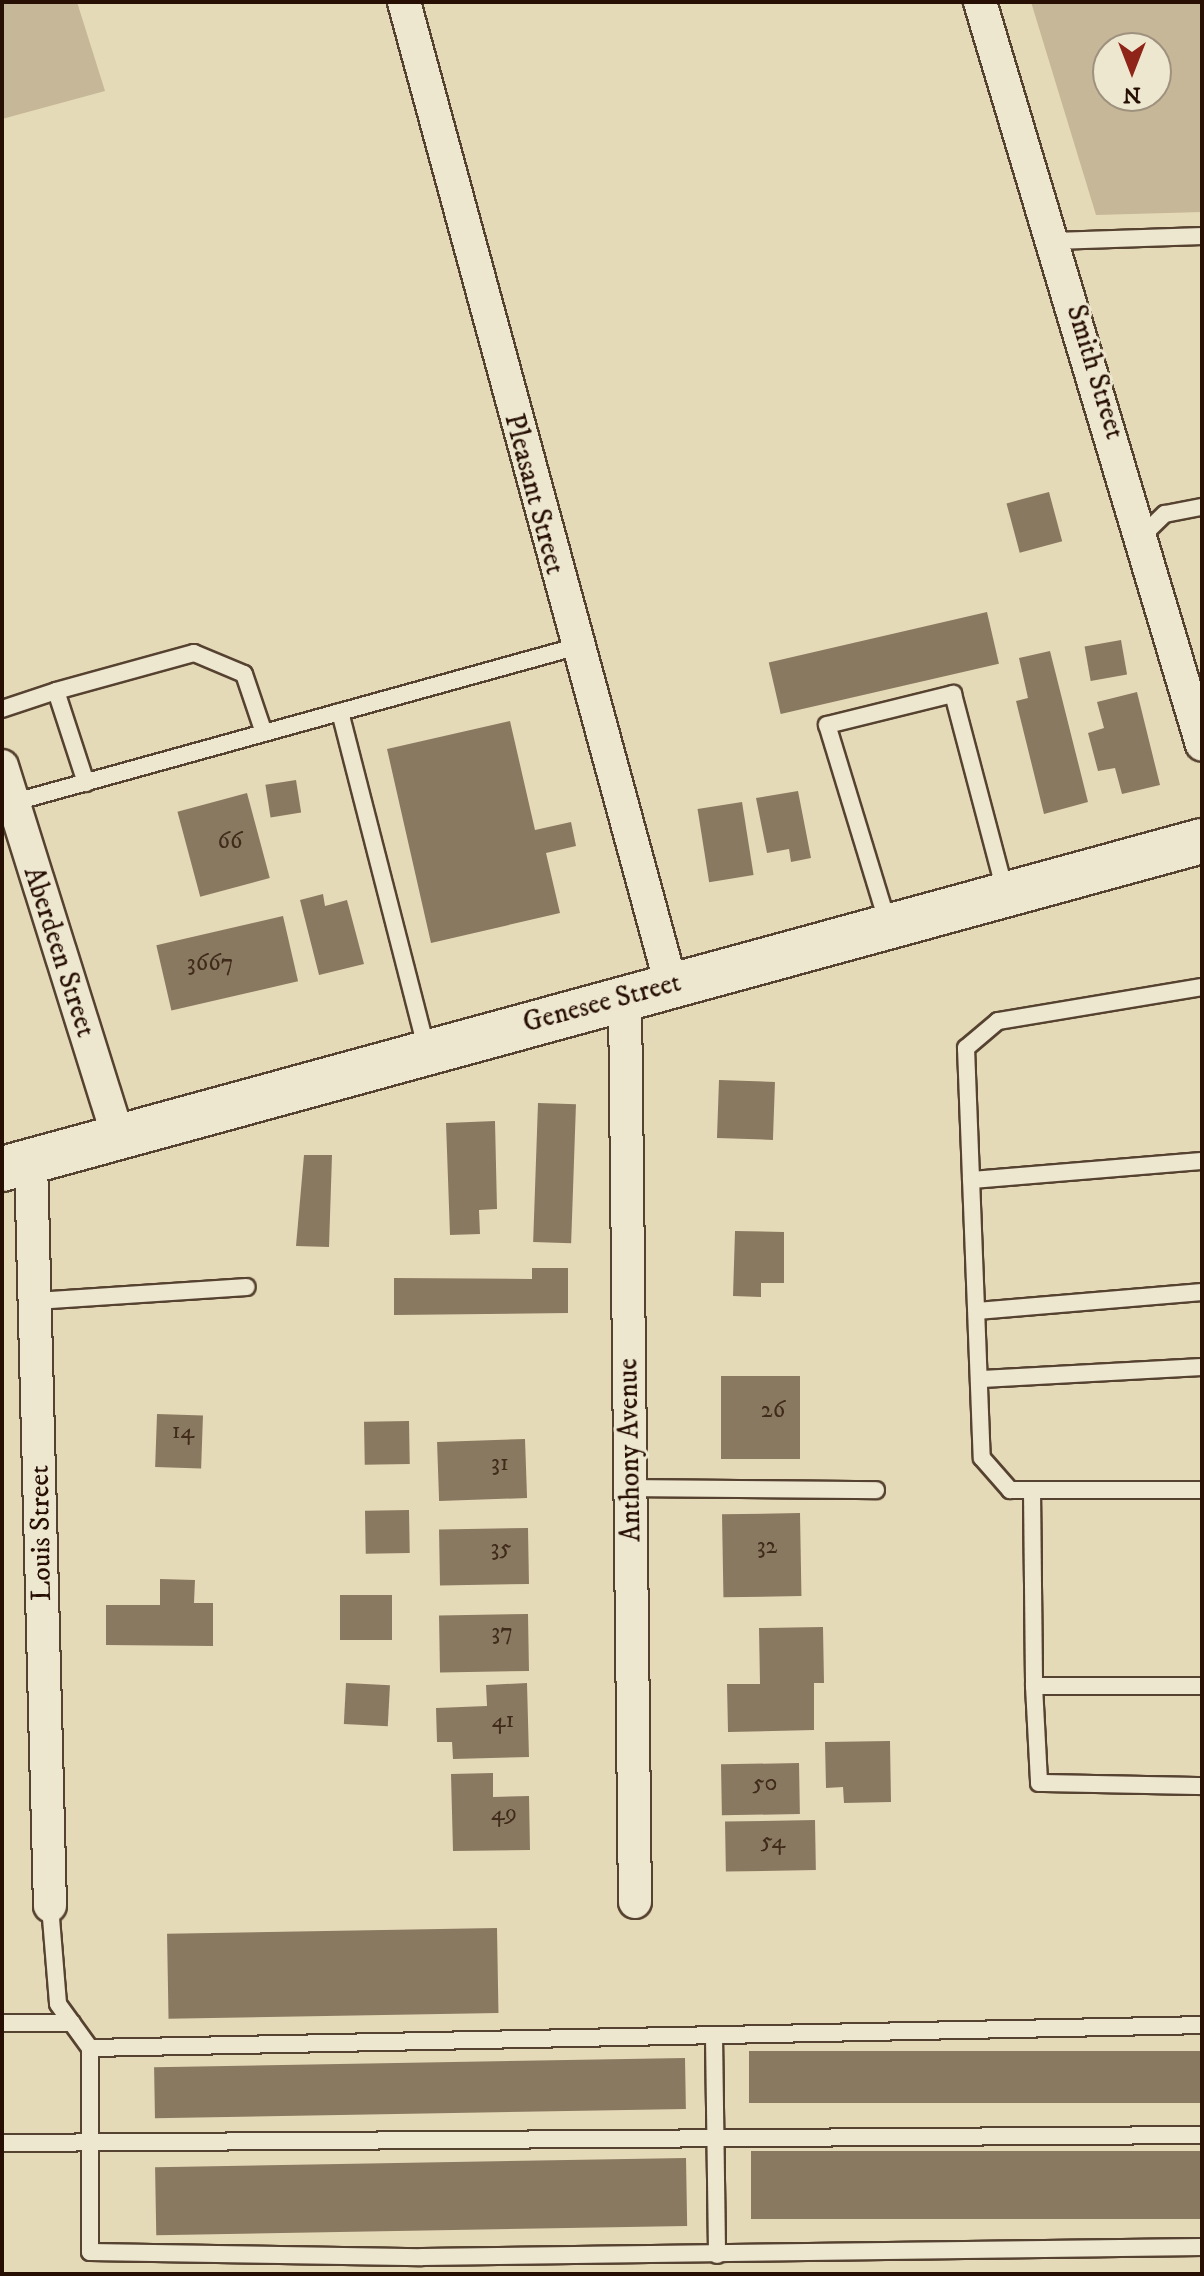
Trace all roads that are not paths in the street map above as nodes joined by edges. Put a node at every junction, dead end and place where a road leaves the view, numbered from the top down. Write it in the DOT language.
graph roads {
  1 [pos="404,2"];
  2 [pos="980,2"];
  3 [pos="1202,236"];
  4 [pos="1055,241"];
  5 [pos="1202,507"];
  6 [pos="1144,534"];
  7 [pos="575,647"];
  8 [pos="56,691"];
  9 [pos="2,709"];
  10 [pos="340,712"];
  11 [pos="264,733"];
  12 [pos="1202,745"];
  13 [pos="2,766"];
  14 [pos="86,783"];
  15 [pos="11,803"];
  16 [pos="1202,841"];
  17 [pos="1005,891"];
  18 [pos="888,924"];
  19 [pos="671,985"];
  20 [pos="1202,987"];
  21 [pos="625,998"];
  22 [pos="427,1050"];
  23 [pos="118,1136"];
  24 [pos="1202,1161"];
  25 [pos="16,1165"];
  26 [pos="971,1180"];
  27 [pos="247,1287"];
  28 [pos="1202,1292"];
  29 [pos="36,1301"];
  30 [pos="977,1311"];
  31 [pos="1202,1367"];
  32 [pos="982,1379"];
  33 [pos="631,1488"];
  34 [pos="876,1490"];
  35 [pos="1032,1490"];
  36 [pos="1202,1490"];
  37 [pos="1034,1686"];
  38 [pos="1202,1686"];
  39 [pos="1202,1786"];
  40 [pos="635,1902"];
  41 [pos="50,1906"];
  42 [pos="2,2023"];
  43 [pos="72,2023"];
  44 [pos="1202,2025"];
  45 [pos="714,2036"];
  46 [pos="90,2048"];
  47 [pos="1202,2135"];
  48 [pos="2,2143"];
  49 [pos="90,2143"];
  50 [pos="716,2143"];
  51 [pos="1202,2247"];
  52 [pos="717,2255"];
  1 -- 7 [label="street, Pleasant Street"];
  2 -- 4 [label="street, Smith Street"];
  3 -- 4 [label="lane"];
  4 -- 6 [label="street, Smith Street"];
  5 -- 6 [label="lane"];
  6 -- 12 [label="street, Smith Street"];
  7 -- 10 [label="lane"];
  7 -- 19 [label="street, Pleasant Street"];
  8 -- 9 [label="lane"];
  8 -- 11 [label="lane"];
  8 -- 14 [label="lane"];
  10 -- 11 [label="lane"];
  10 -- 22 [label="lane"];
  11 -- 14 [label="lane"];
  13 -- 15 [label="street, Aberdeen Street"];
  14 -- 15 [label="lane"];
  15 -- 23 [label="street, Aberdeen Street"];
  16 -- 17 [label="main road, Genesee Street"];
  17 -- 18 [label="main road, Genesee Street"];
  17 -- 18 [label="lane"];
  18 -- 19 [label="main road, Genesee Street"];
  19 -- 21 [label="main road, Genesee Street"];
  20 -- 26 [label="lane"];
  21 -- 22 [label="main road, Genesee Street"];
  21 -- 33 [label="street, Anthony Avenue"];
  22 -- 23 [label="main road, Genesee Street"];
  23 -- 25 [label="main road, Genesee Street"];
  24 -- 26 [label="lane"];
  25 -- 29 [label="street, Louis Street"];
  26 -- 30 [label="lane"];
  27 -- 29 [label="lane"];
  28 -- 30 [label="lane"];
  29 -- 41 [label="street, Louis Street"];
  30 -- 32 [label="lane"];
  31 -- 32 [label="lane"];
  32 -- 35 [label="lane"];
  33 -- 34 [label="lane"];
  33 -- 40 [label="street, Anthony Avenue"];
  35 -- 36 [label="lane"];
  35 -- 37 [label="lane"];
  37 -- 38 [label="lane"];
  37 -- 39 [label="lane"];
  41 -- 43 [label="lane"];
  42 -- 43 [label="lane"];
  43 -- 46 [label="lane"];
  44 -- 45 [label="lane"];
  45 -- 46 [label="lane"];
  45 -- 50 [label="lane"];
  46 -- 49 [label="lane"];
  47 -- 50 [label="lane"];
  48 -- 49 [label="lane"];
  49 -- 50 [label="lane"];
  49 -- 52 [label="lane"];
  50 -- 52 [label="lane"];
  51 -- 52 [label="lane"];
}
